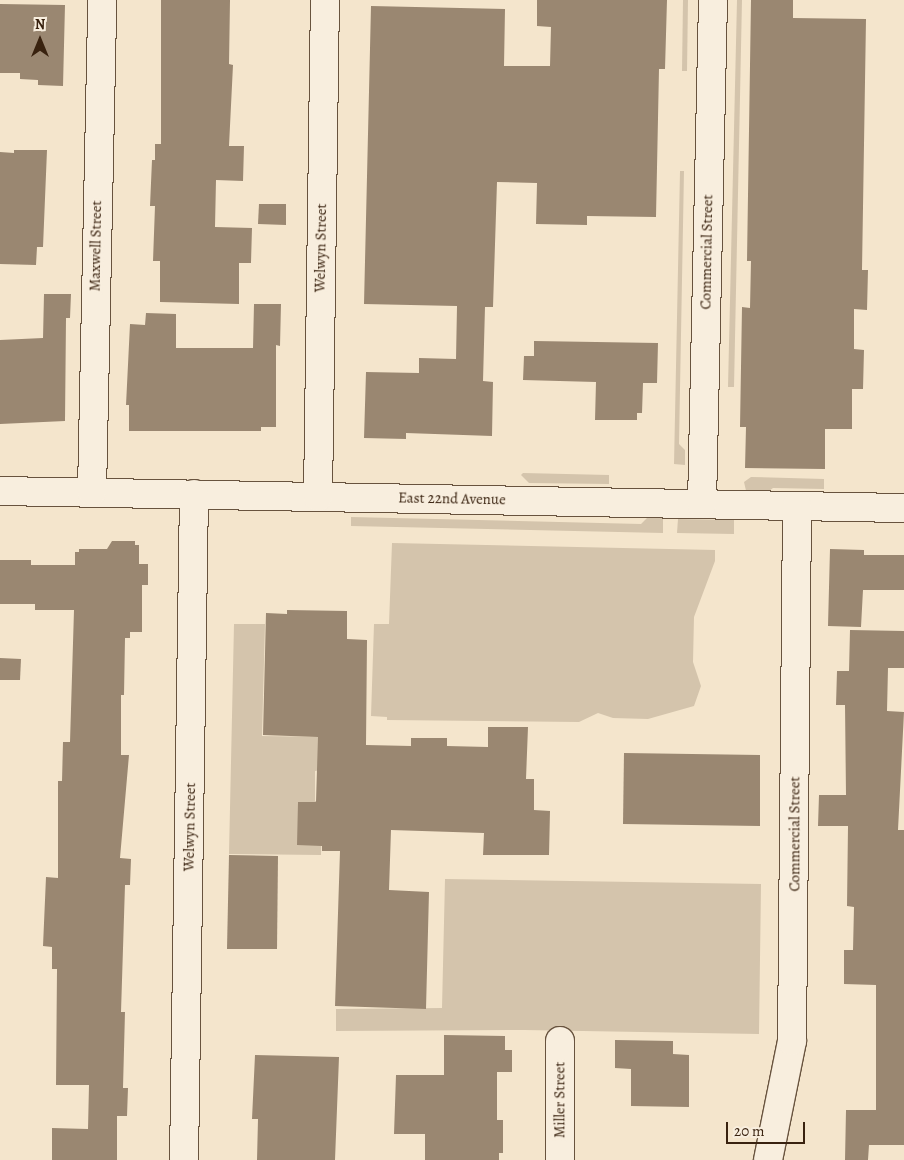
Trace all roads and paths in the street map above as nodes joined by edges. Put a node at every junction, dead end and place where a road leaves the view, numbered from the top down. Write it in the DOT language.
graph roads {
  1 [pos="102,0"];
  2 [pos="325,0"];
  3 [pos="713,0"];
  4 [pos="0,490"];
  5 [pos="92,492"];
  6 [pos="194,494"];
  7 [pos="318,496"];
  8 [pos="702,504"];
  9 [pos="797,506"];
  10 [pos="904,508"];
  11 [pos="560,1041"];
  12 [pos="184,1160"];
  13 [pos="560,1160"];
  14 [pos="768,1160"];
  1 -- 5 [label="street, Maxwell Street"];
  2 -- 7 [label="street, Welwyn Street"];
  3 -- 8 [label="street, Commercial Street"];
  4 -- 5 [label="street, East 22nd Avenue"];
  5 -- 6 [label="street, East 22nd Avenue"];
  6 -- 7 [label="street, East 22nd Avenue"];
  6 -- 12 [label="street, Welwyn Street"];
  7 -- 8 [label="street, East 22nd Avenue"];
  8 -- 9 [label="street, East 22nd Avenue"];
  9 -- 10 [label="street, East 22nd Avenue"];
  9 -- 14 [label="street, Commercial Street"];
  11 -- 13 [label="street, Miller Street"];
}
